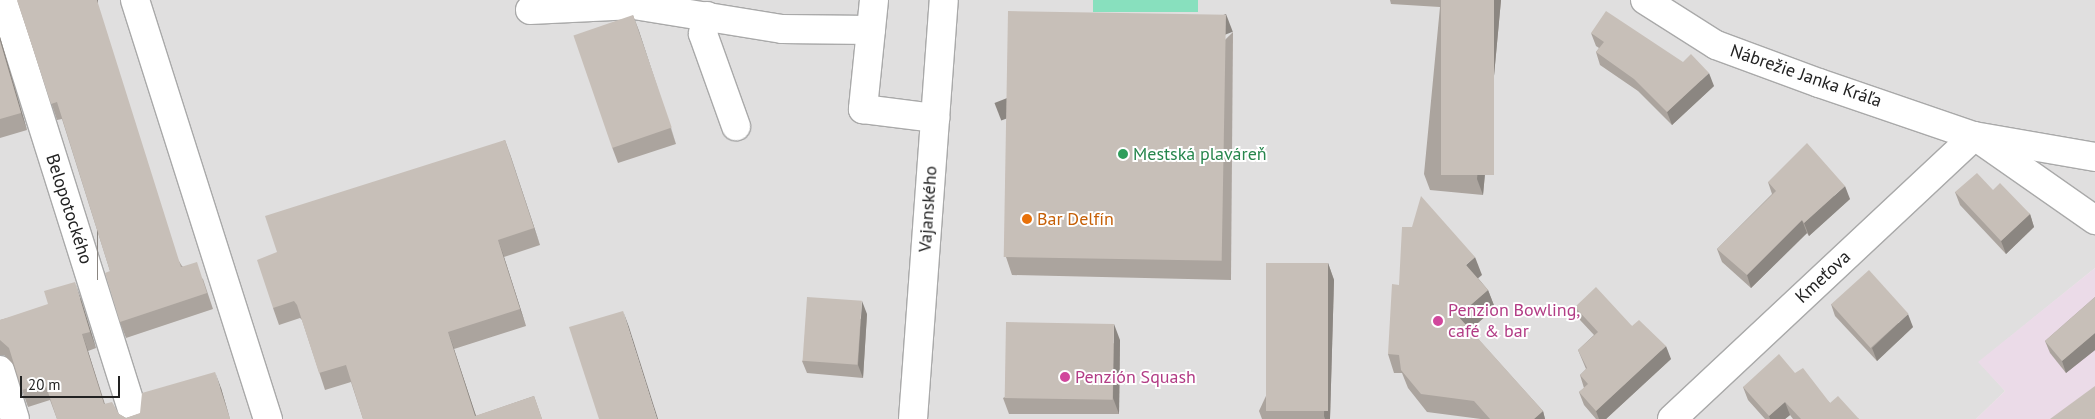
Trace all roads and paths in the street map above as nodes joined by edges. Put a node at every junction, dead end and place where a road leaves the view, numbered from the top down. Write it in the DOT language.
graph roads {
  1 [pos="3,0"];
  2 [pos="135,0"];
  3 [pos="874,0"];
  4 [pos="944,0"];
  5 [pos="1644,0"];
  6 [pos="530,10"];
  7 [pos="707,16"];
  8 [pos="871,30"];
  9 [pos="935,118"];
  10 [pos="736,126"];
  11 [pos="1974,136"];
  12 [pos="2095,157"];
  13 [pos="2095,220"];
  14 [pos="0,370"];
  15 [pos="15,419"];
  16 [pos="135,419"];
  17 [pos="268,419"];
  18 [pos="912,419"];
  19 [pos="1672,419"];
  1 -- 16 [label="street, Belopotockého"];
  2 -- 17 [label="street"];
  3 -- 8 [label="street"];
  4 -- 9 [label="street, Vajanského"];
  5 -- 11 [label="street, Nábrežie Janka Kráľa"];
  6 -- 7 [label="street"];
  7 -- 8 [label="street"];
  7 -- 10 [label="street"];
  8 -- 9 [label="street"];
  9 -- 18 [label="street, Vajanského"];
  11 -- 12 [label="street, Nábrežie Janka Kráľa"];
  11 -- 13 [label="street, Nábrežie Janka Kráľa"];
  11 -- 19 [label="street, Kmeťova"];
  14 -- 15 [label="street"];
}
